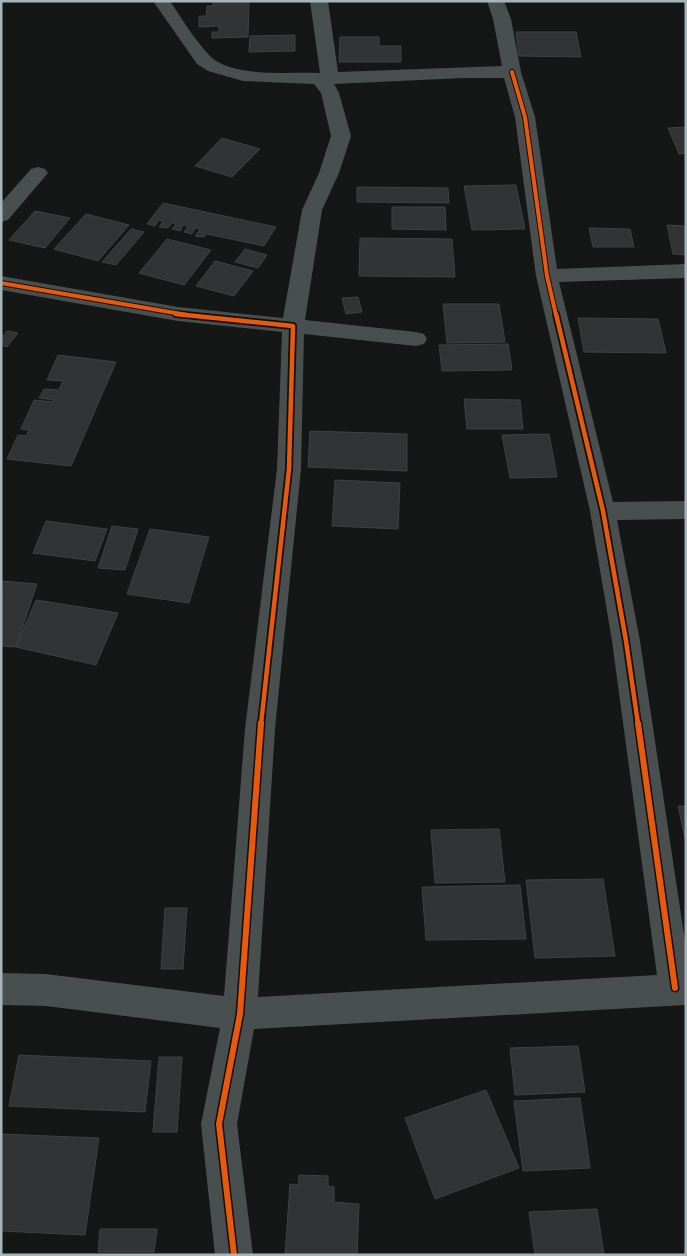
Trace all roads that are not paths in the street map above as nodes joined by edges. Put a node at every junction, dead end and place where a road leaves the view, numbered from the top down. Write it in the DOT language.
graph roads {
  1 [pos="161,1"];
  2 [pos="319,1"];
  3 [pos="495,1"];
  4 [pos="512,72"];
  5 [pos="324,79"];
  6 [pos="38,173"];
  7 [pos="1,216"];
  8 [pos="686,271"];
  9 [pos="547,276"];
  10 [pos="1,283"];
  11 [pos="293,326"];
  12 [pos="416,339"];
  13 [pos="686,510"];
  14 [pos="602,511"];
  15 [pos="680,988"];
  16 [pos="1,989"];
  17 [pos="240,1014"];
  18 [pos="234,1255"];
  1 -- 5 [label="street"];
  2 -- 5 [label="street"];
  3 -- 4 [label="street"];
  4 -- 5 [label="street"];
  4 -- 9 [label="street"];
  5 -- 11 [label="street"];
  6 -- 7 [label="street"];
  8 -- 9 [label="street"];
  9 -- 14 [label="street"];
  10 -- 11 [label="street"];
  11 -- 12 [label="street"];
  11 -- 17 [label="street"];
  13 -- 14 [label="street"];
  14 -- 15 [label="street"];
  15 -- 17 [label="street"];
  16 -- 17 [label="street"];
  17 -- 18 [label="street"];
}
